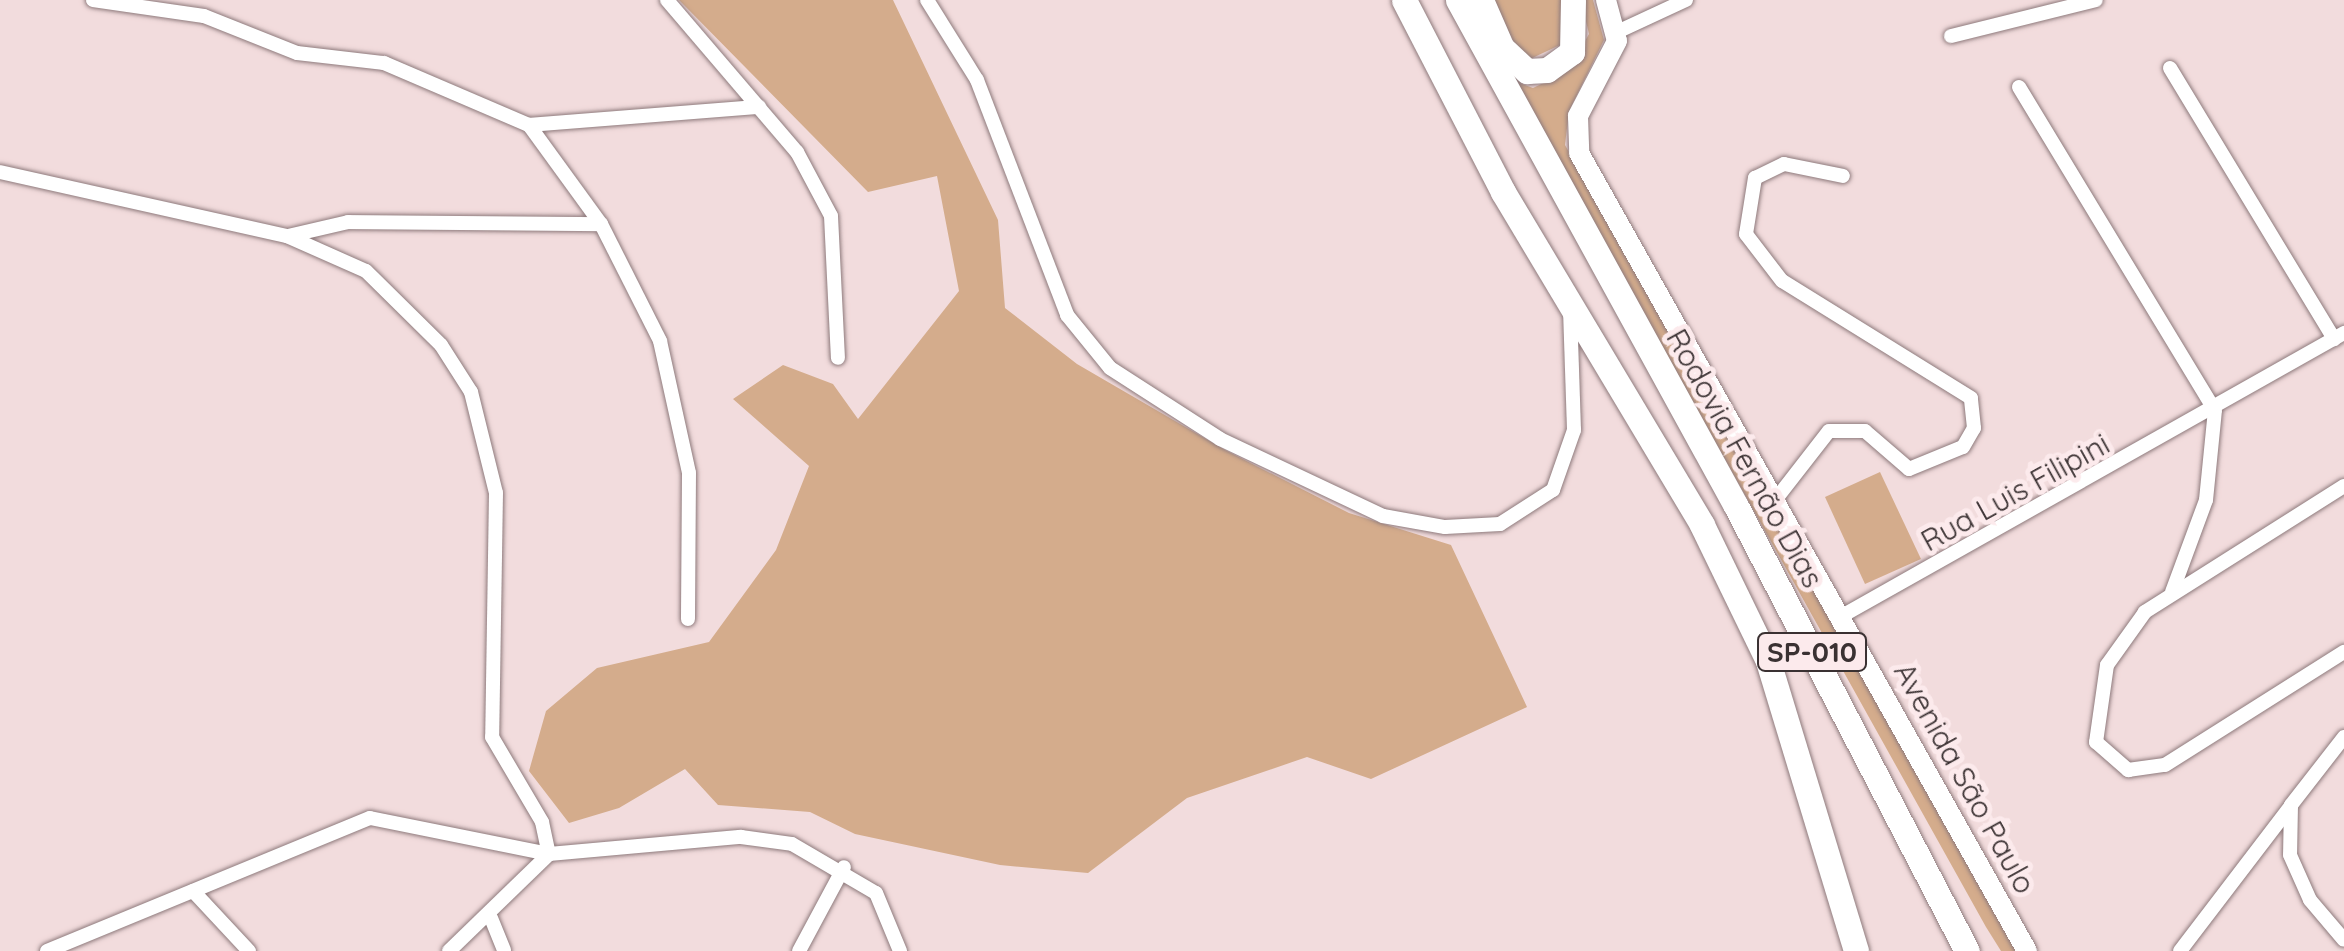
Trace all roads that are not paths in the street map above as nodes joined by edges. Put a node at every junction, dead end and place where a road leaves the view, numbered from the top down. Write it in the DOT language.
graph roads {
  1 [pos="93,0"];
  2 [pos="667,0"];
  3 [pos="927,0"];
  4 [pos="1404,0"];
  5 [pos="1458,0"];
  6 [pos="1481,0"];
  7 [pos="1574,0"];
  8 [pos="1606,0"];
  9 [pos="1686,0"];
  10 [pos="2096,0"];
  11 [pos="1617,32"];
  12 [pos="1950,36"];
  13 [pos="2170,68"];
  14 [pos="2019,87"];
  15 [pos="759,107"];
  16 [pos="529,124"];
  17 [pos="0,172"];
  18 [pos="1843,176"];
  19 [pos="601,224"];
  20 [pos="287,236"];
  21 [pos="1570,306"];
  22 [pos="2339,336"];
  23 [pos="838,358"];
  24 [pos="2214,410"];
  25 [pos="2344,486"];
  26 [pos="1776,499"];
  27 [pos="2172,593"];
  28 [pos="1840,617"];
  29 [pos="688,618"];
  30 [pos="2344,652"];
  31 [pos="2344,737"];
  32 [pos="2291,805"];
  33 [pos="549,854"];
  34 [pos="844,867"];
  35 [pos="193,891"];
  36 [pos="491,918"];
  37 [pos="2344,940"];
  38 [pos="48,951"];
  39 [pos="250,951"];
  40 [pos="449,951"];
  41 [pos="504,951"];
  42 [pos="799,951"];
  43 [pos="900,951"];
  44 [pos="1856,951"];
  45 [pos="1966,951"];
  46 [pos="2028,951"];
  47 [pos="2180,951"];
  1 -- 16 [label="street"];
  2 -- 15 [label="street"];
  3 -- 21 [label="street"];
  4 -- 21 [label="highway, SP-010"];
  5 -- 45 [label="highway, Rodovia Fernão Dias / SP-010"];
  6 -- 7 [label="highway"];
  8 -- 11 [label="street"];
  9 -- 11 [label="street"];
  10 -- 12 [label="street"];
  11 -- 26 [label="street, Avenida São Paulo"];
  13 -- 22 [label="street"];
  14 -- 24 [label="street"];
  15 -- 16 [label="street"];
  15 -- 23 [label="street"];
  16 -- 19 [label="street"];
  17 -- 20 [label="street"];
  18 -- 26 [label="street"];
  19 -- 20 [label="street"];
  19 -- 29 [label="street"];
  20 -- 33 [label="street"];
  21 -- 44 [label="highway, SP-010"];
  22 -- 24 [label="street, Rua Luis Filipini"];
  24 -- 27 [label="street"];
  24 -- 28 [label="street, Rua Luis Filipini"];
  25 -- 27 [label="street"];
  26 -- 28 [label="street, Avenida São Paulo"];
  27 -- 30 [label="street"];
  28 -- 46 [label="street, Avenida São Paulo"];
  31 -- 32 [label="street"];
  32 -- 37 [label="street"];
  32 -- 47 [label="street"];
  33 -- 34 [label="street"];
  33 -- 35 [label="street"];
  33 -- 36 [label="street"];
  34 -- 42 [label="street"];
  34 -- 43 [label="street"];
  35 -- 38 [label="street"];
  35 -- 39 [label="street"];
  36 -- 40 [label="street"];
  36 -- 41 [label="street"];
}
